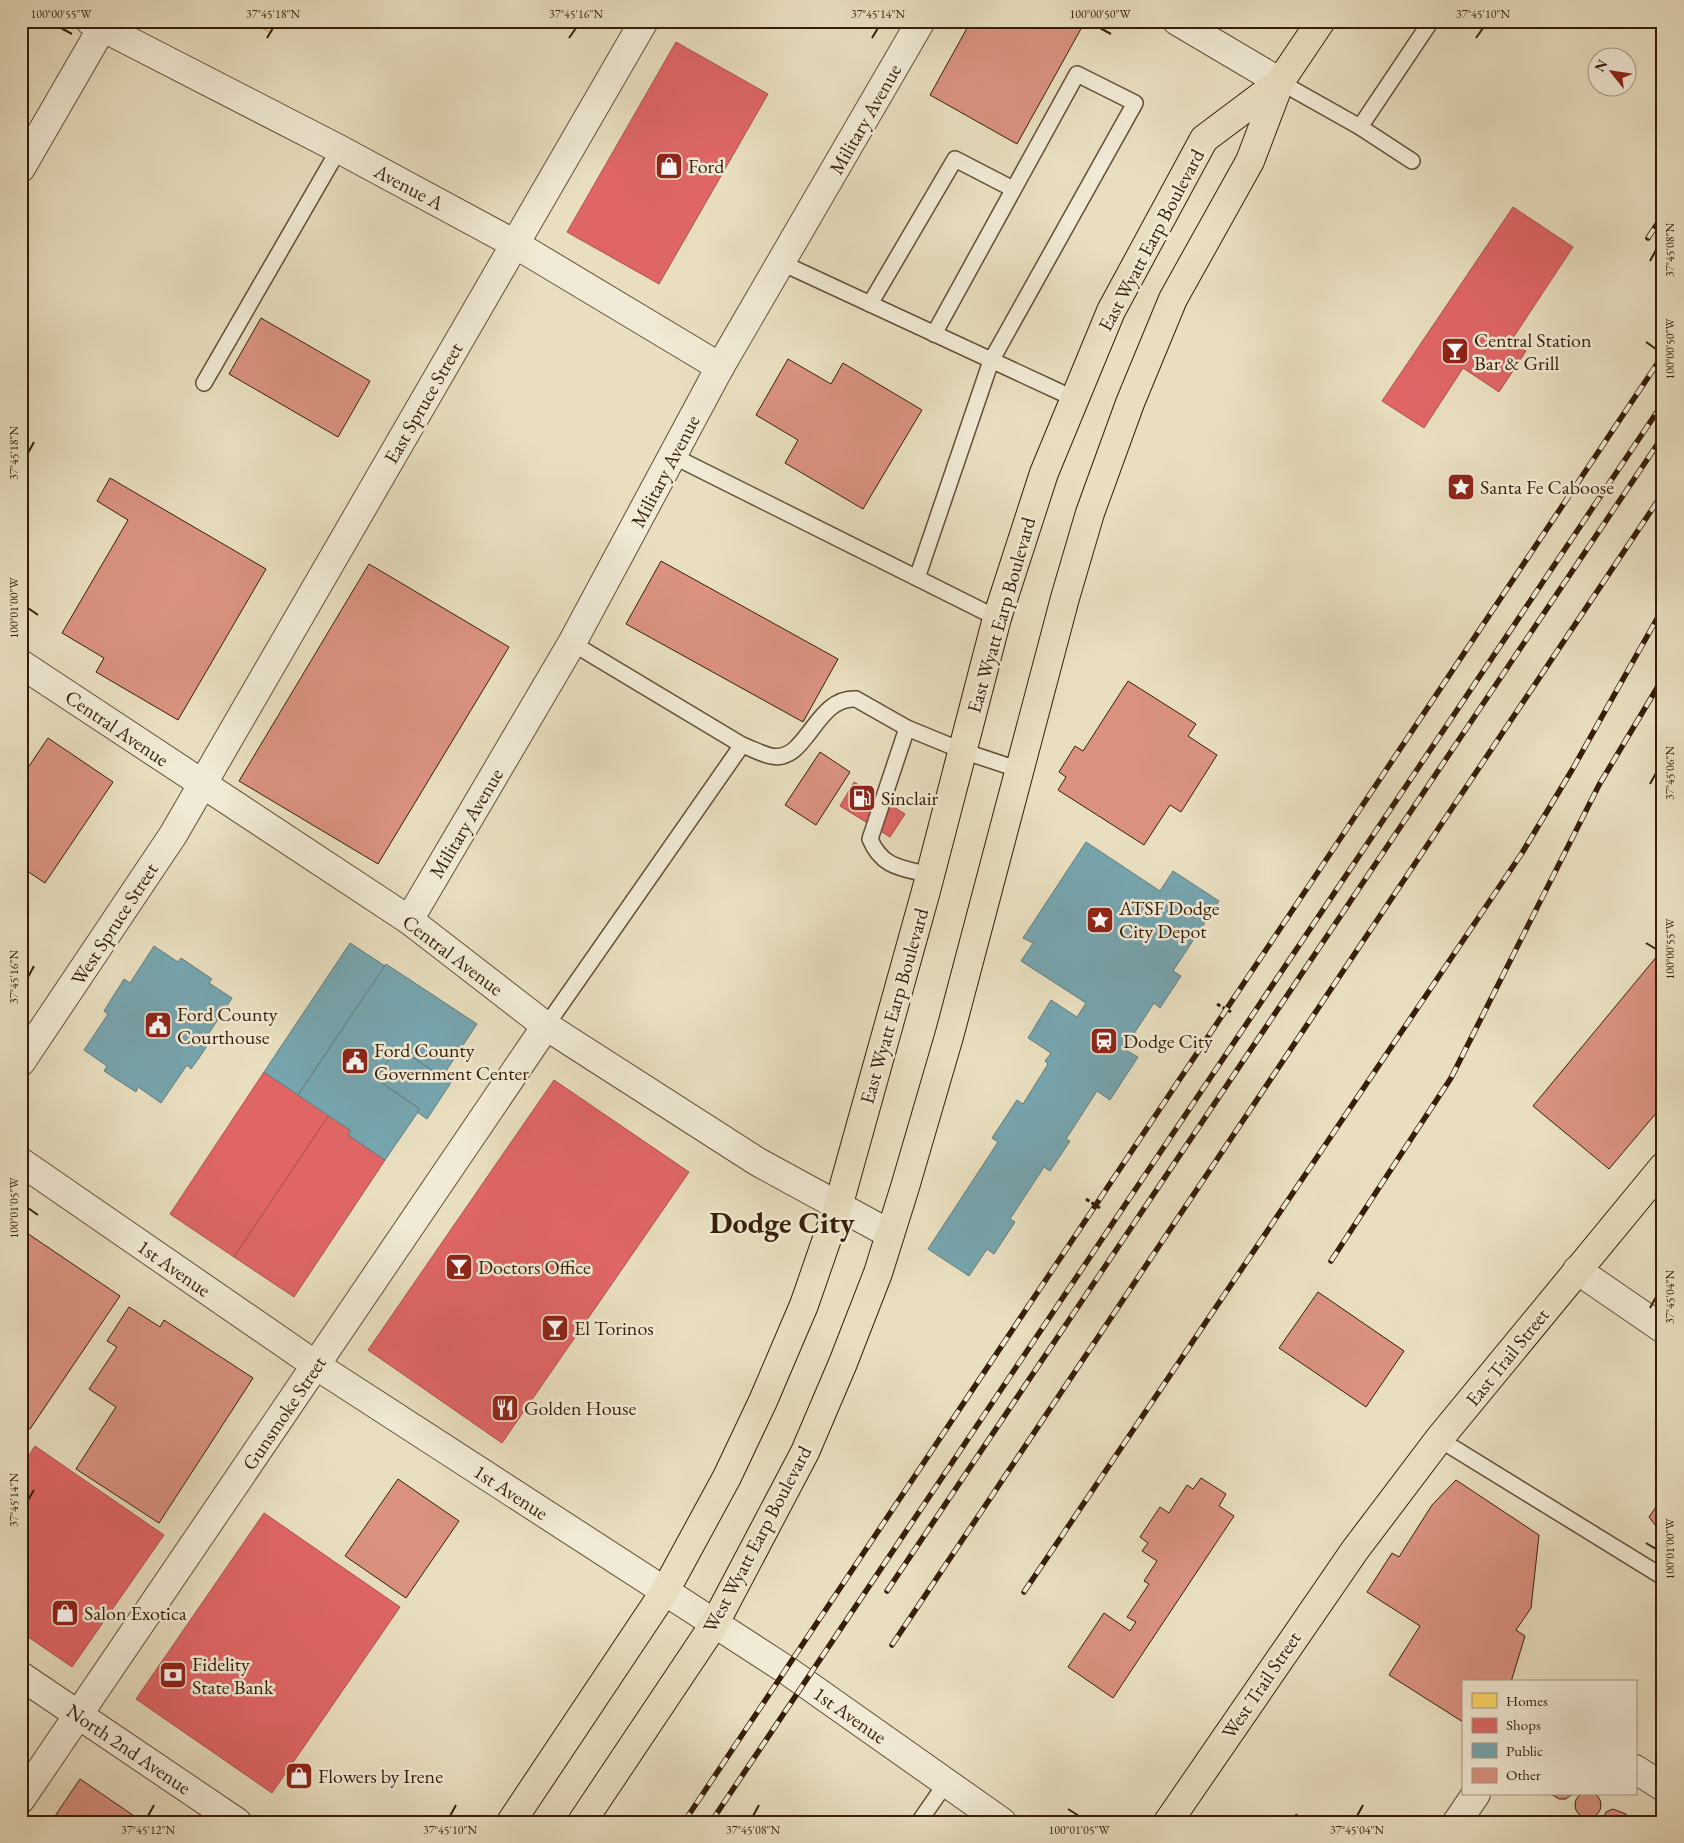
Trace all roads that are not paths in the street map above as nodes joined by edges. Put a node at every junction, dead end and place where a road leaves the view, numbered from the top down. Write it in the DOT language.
graph roads {
  1 [pos="644,21"];
  2 [pos="921,21"];
  3 [pos="1177,21"];
  4 [pos="1320,21"];
  5 [pos="1431,21"];
  6 [pos="100,24"];
  7 [pos="1280,82"];
  8 [pos="1360,127"];
  9 [pos="339,149"];
  10 [pos="1412,161"];
  11 [pos="21,168"];
  12 [pos="1013,189"];
  13 [pos="515,244"];
  14 [pos="782,263"];
  15 [pos="870,304"];
  16 [pos="934,334"];
  17 [pos="991,360"];
  18 [pos="720,367"];
  19 [pos="204,383"];
  20 [pos="1075,399"];
  21 [pos="673,456"];
  22 [pos="916,578"];
  23 [pos="997,618"];
  24 [pos="572,644"];
  25 [pos="21,664"];
  26 [pos="907,728"];
  27 [pos="742,745"];
  28 [pos="963,751"];
  29 [pos="1020,770"];
  30 [pos="202,785"];
  31 [pos="930,875"];
  32 [pos="409,920"];
  33 [pos="546,1026"];
  34 [pos="21,1062"];
  35 [pos="21,1162"];
  36 [pos="1663,1167"];
  37 [pos="838,1207"];
  38 [pos="890,1234"];
  39 [pos="1577,1270"];
  40 [pos="1663,1329"];
  41 [pos="316,1366"];
  42 [pos="1439,1439"];
  43 [pos="1354,1550"];
  44 [pos="1663,1577"];
  45 [pos="665,1591"];
  46 [pos="715,1623"];
  47 [pos="21,1676"];
  48 [pos="78,1714"];
  49 [pos="1636,1770"];
  50 [pos="946,1783"];
  51 [pos="1663,1787"];
  52 [pos="1475,1796"];
  53 [pos="21,1799"];
  54 [pos="238,1822"];
  55 [pos="512,1822"];
  56 [pos="582,1822"];
  57 [pos="919,1822"];
  58 [pos="1002,1822"];
  59 [pos="1168,1822"];
  60 [pos="1457,1822"];
  1 -- 13 [label="street, East Spruce Street"];
  2 -- 14 [label="street, Military Avenue"];
  3 -- 7 [label="street"];
  4 -- 7 [label="main road, East Wyatt Earp Boulevard"];
  5 -- 8 [label="lane"];
  6 -- 9 [label="street, Avenue A"];
  6 -- 11 [label="street"];
  7 -- 8 [label="lane"];
  7 -- 20 [label="main road, East Wyatt Earp Boulevard"];
  7 -- 29 [label="main road, East Wyatt Earp Boulevard"];
  8 -- 10 [label="lane"];
  9 -- 13 [label="street, Avenue A"];
  9 -- 19 [label="lane"];
  12 -- 15 [label="lane"];
  12 -- 16 [label="lane"];
  12 -- 17 [label="lane"];
  13 -- 18 [label="street, Avenue A"];
  13 -- 30 [label="street, East Spruce Street"];
  14 -- 15 [label="lane"];
  14 -- 18 [label="street, Military Avenue"];
  15 -- 16 [label="lane"];
  16 -- 17 [label="lane"];
  17 -- 20 [label="lane"];
  17 -- 22 [label="lane"];
  18 -- 21 [label="street, Military Avenue"];
  20 -- 23 [label="main road, East Wyatt Earp Boulevard"];
  21 -- 22 [label="lane"];
  21 -- 24 [label="street, Military Avenue"];
  22 -- 23 [label="lane"];
  23 -- 28 [label="main road, East Wyatt Earp Boulevard"];
  24 -- 27 [label="lane"];
  24 -- 32 [label="street, Military Avenue"];
  25 -- 30 [label="street, Central Avenue"];
  26 -- 27 [label="lane"];
  26 -- 28 [label="lane"];
  26 -- 31 [label="lane"];
  27 -- 33 [label="lane"];
  28 -- 29 [label="lane"];
  28 -- 31 [label="main road, East Wyatt Earp Boulevard"];
  29 -- 38 [label="main road, East Wyatt Earp Boulevard"];
  30 -- 32 [label="street, Central Avenue"];
  30 -- 34 [label="street, West Spruce Street"];
  31 -- 37 [label="main road, East Wyatt Earp Boulevard"];
  32 -- 33 [label="street, Central Avenue"];
  33 -- 37 [label="street, Central Avenue"];
  33 -- 41 [label="street, Gunsmoke Street"];
  35 -- 41 [label="street, 1st Avenue"];
  36 -- 39 [label="main road, East Trail Street"];
  37 -- 38 [label="street, Central Avenue"];
  37 -- 45 [label="main road"];
  38 -- 46 [label="main road, West Wyatt Earp Boulevard"];
  39 -- 40 [label="street"];
  39 -- 42 [label="main road, East Trail Street"];
  41 -- 45 [label="street, 1st Avenue"];
  41 -- 48 [label="street, Gunsmoke Street"];
  42 -- 43 [label="main road, East Trail Street"];
  42 -- 44 [label="lane"];
  43 -- 59 [label="main road, West Trail Street"];
  45 -- 46 [label="street, 1st Avenue"];
  45 -- 55 [label="main road"];
  46 -- 50 [label="street, 1st Avenue"];
  46 -- 56 [label="main road, West Wyatt Earp Boulevard"];
  47 -- 48 [label="street, North 2nd Avenue"];
  48 -- 53 [label="street, Gunsmoke Street"];
  48 -- 54 [label="street, North 2nd Avenue"];
  49 -- 51 [label="street"];
  50 -- 57 [label="lane"];
  50 -- 58 [label="street, 1st Avenue"];
  52 -- 60 [label="street"];
}
